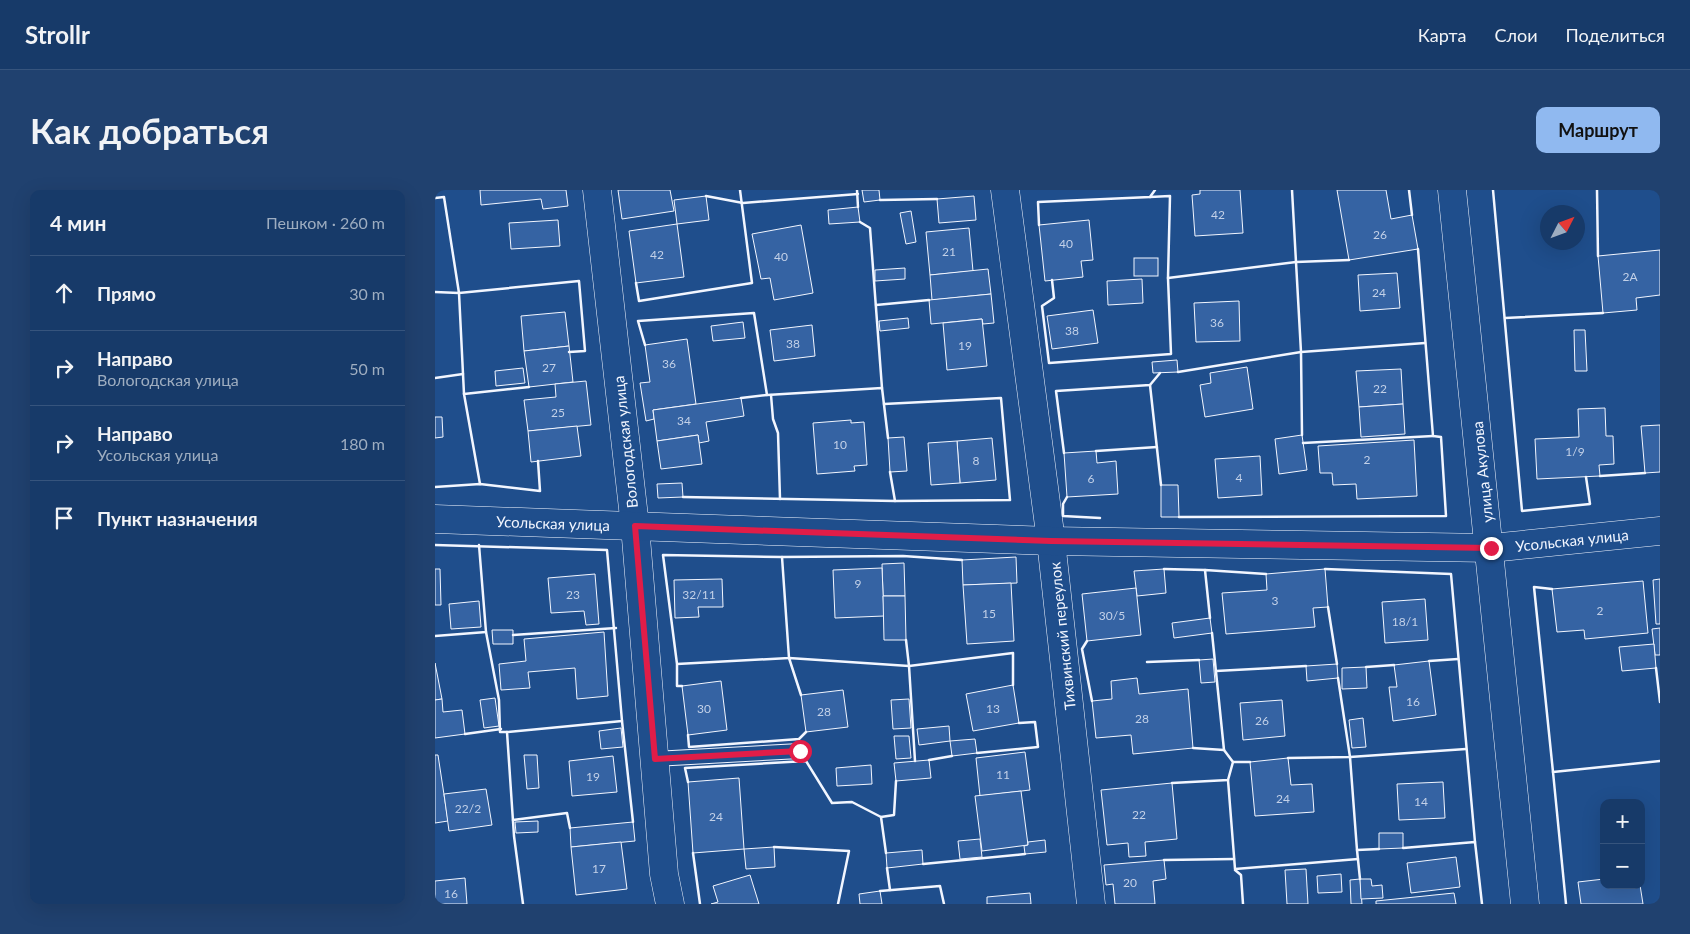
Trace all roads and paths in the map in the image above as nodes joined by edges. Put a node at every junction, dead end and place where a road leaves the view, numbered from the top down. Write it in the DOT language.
graph roads {
  1 [pos="597,190"];
  2 [pos="1005,190"];
  3 [pos="1452,190"];
  4 [pos="435,519"];
  5 [pos="635,526"];
  6 [pos="1660,531"];
  7 [pos="1051,541"];
  8 [pos="1491,548"];
  9 [pos="800,751"];
  10 [pos="655,759"];
  11 [pos="670,904"];
  12 [pos="1091,904"];
  13 [pos="1525,904"];
  1 -- 5 [label="street, Вологодская улица"];
  2 -- 7 [label="street, Тихвинский переулок"];
  3 -- 8 [label="street, улица Акулова"];
  4 -- 5 [label="street, Усольская улица"];
  5 -- 7 [label="street, Усольская улица"];
  5 -- 10 [label="street, Вологодская улица"];
  6 -- 8 [label="street, Усольская улица"];
  7 -- 8 [label="street, Усольская улица"];
  7 -- 12 [label="street, Тихвинский переулок"];
  8 -- 13 [label="street, улица Акулова"];
  9 -- 10 [label="lane"];
  10 -- 11 [label="street, Вологодская улица"];
}
